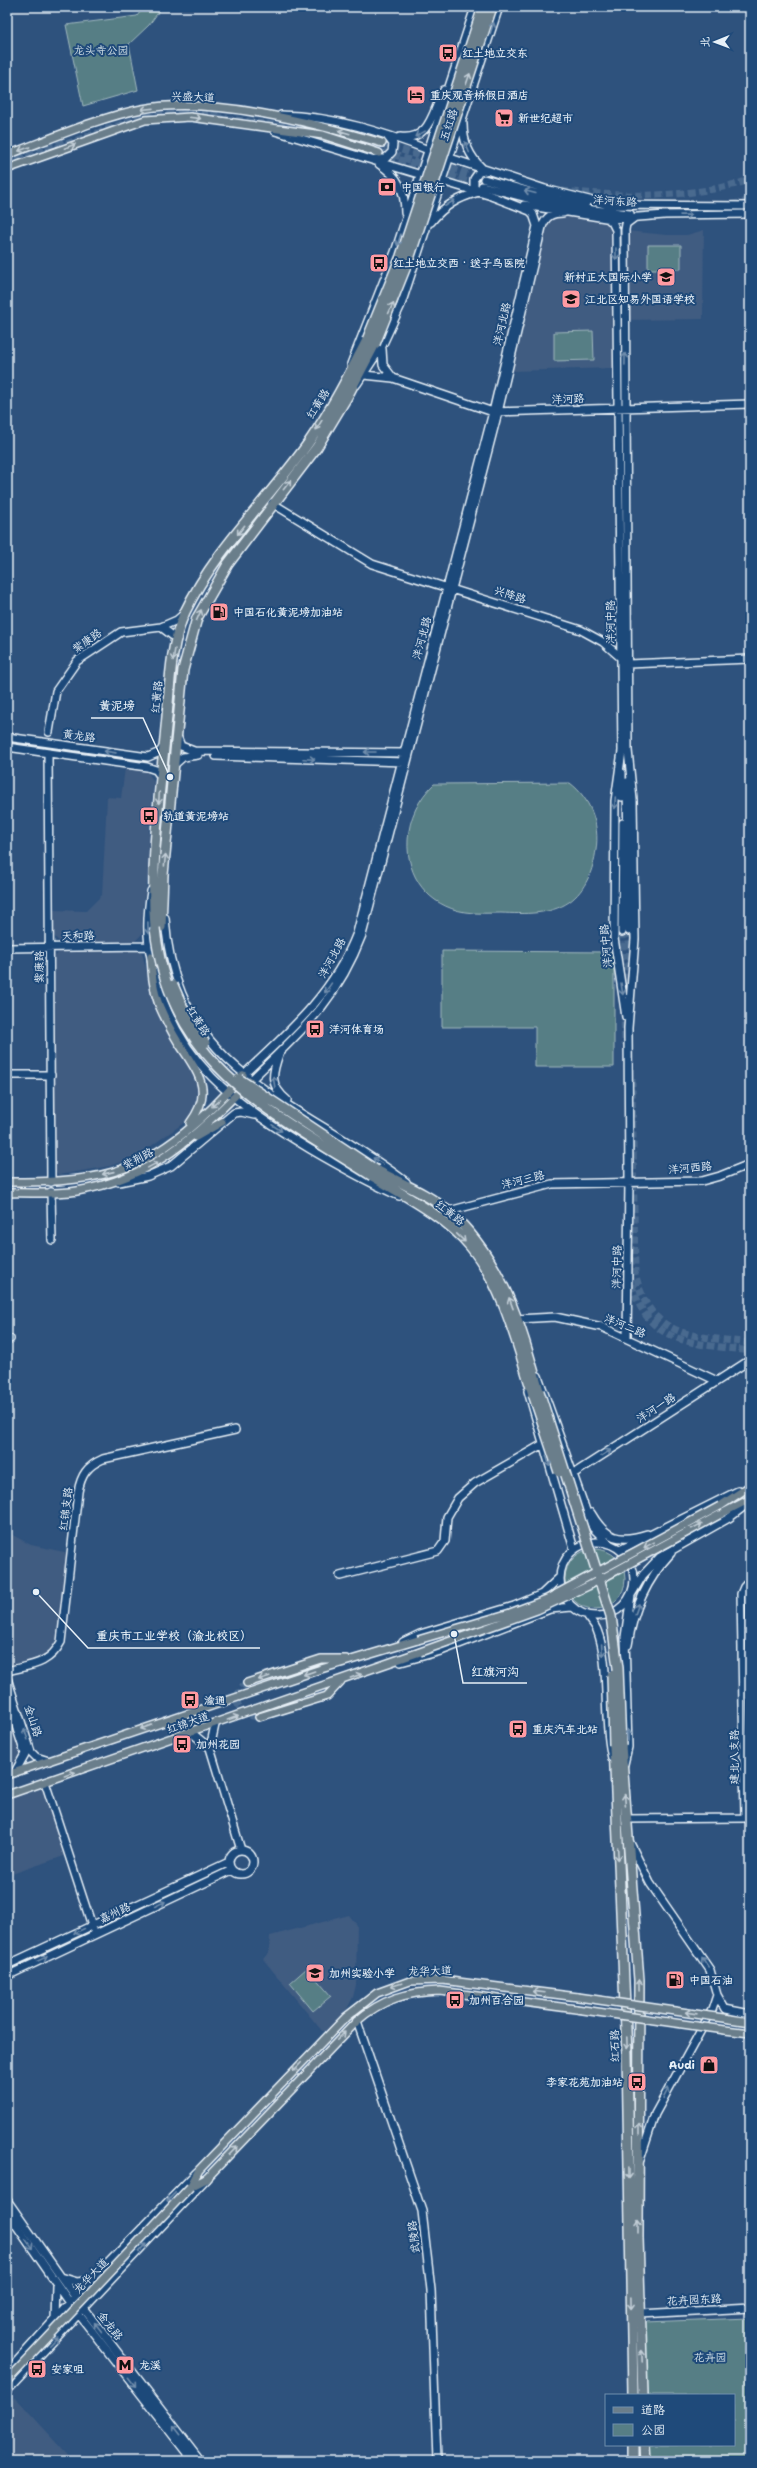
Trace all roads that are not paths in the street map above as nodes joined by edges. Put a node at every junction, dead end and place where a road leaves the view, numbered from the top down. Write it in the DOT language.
graph roads {
  1 [pos="475,7"];
  2 [pos="483,7"];
  3 [pos="492,7"];
  4 [pos="499,7"];
  5 [pos="451,76"];
  6 [pos="440,110"];
  7 [pos="271,115"];
  8 [pos="463,117"];
  9 [pos="265,128"];
  10 [pos="386,135"];
  11 [pos="382,143"];
  12 [pos="427,150"];
  13 [pos="379,153"];
  14 [pos="7,155"];
  15 [pos="450,158"];
  16 [pos="372,160"];
  17 [pos="7,169"];
  18 [pos="485,170"];
  19 [pos="419,174"];
  20 [pos="484,179"];
  21 [pos="443,181"];
  22 [pos="480,189"];
  23 [pos="491,196"];
  24 [pos="613,206"];
  25 [pos="750,206"];
  26 [pos="563,213"];
  27 [pos="750,214"];
  28 [pos="665,215"];
  29 [pos="607,218"];
  30 [pos="634,218"];
  31 [pos="405,221"];
  32 [pos="428,225"];
  33 [pos="375,344"];
  34 [pos="364,375"];
  35 [pos="393,378"];
  36 [pos="344,395"];
  37 [pos="750,404"];
  38 [pos="622,408"];
  39 [pos="496,412"];
  40 [pos="272,503"];
  41 [pos="450,587"];
  42 [pos="185,614"];
  43 [pos="161,627"];
  44 [pos="177,639"];
  45 [pos="621,657"];
  46 [pos="750,658"];
  47 [pos="628,664"];
  48 [pos="49,732"];
  49 [pos="177,736"];
  50 [pos="7,737"];
  51 [pos="39,741"];
  52 [pos="57,744"];
  53 [pos="164,746"];
  54 [pos="7,747"];
  55 [pos="625,751"];
  56 [pos="48,753"];
  57 [pos="406,753"];
  58 [pos="148,757"];
  59 [pos="403,762"];
  60 [pos="175,764"];
  61 [pos="147,767"];
  62 [pos="161,777"];
  63 [pos="154,875"];
  64 [pos="163,875"];
  65 [pos="158,928"];
  66 [pos="626,931"];
  67 [pos="148,946"];
  68 [pos="7,948"];
  69 [pos="50,948"];
  70 [pos="151,957"];
  71 [pos="628,1028"];
  72 [pos="280,1052"];
  73 [pos="51,1074"];
  74 [pos="7,1075"];
  75 [pos="244,1075"];
  76 [pos="250,1081"];
  77 [pos="230,1096"];
  78 [pos="261,1117"];
  79 [pos="222,1122"];
  80 [pos="322,1127"];
  81 [pos="180,1136"];
  82 [pos="186,1143"];
  83 [pos="750,1164"];
  84 [pos="374,1173"];
  85 [pos="7,1182"];
  86 [pos="51,1182"];
  87 [pos="117,1182"];
  88 [pos="629,1182"];
  89 [pos="51,1192"];
  90 [pos="7,1193"];
  91 [pos="420,1193"];
  92 [pos="418,1204"];
  93 [pos="448,1211"];
  94 [pos="52,1240"];
  95 [pos="517,1319"];
  96 [pos="627,1338"];
  97 [pos="525,1354"];
  98 [pos="750,1360"];
  99 [pos="717,1381"];
  100 [pos="235,1430"];
  101 [pos="543,1444"];
  102 [pos="573,1474"];
  103 [pos="750,1486"];
  104 [pos="580,1494"];
  105 [pos="750,1499"];
  106 [pos="750,1502"];
  107 [pos="666,1528"];
  108 [pos="609,1544"];
  109 [pos="676,1548"];
  110 [pos="574,1549"];
  111 [pos="620,1550"];
  112 [pos="340,1576"];
  113 [pos="560,1577"];
  114 [pos="750,1580"];
  115 [pos="631,1595"];
  116 [pos="572,1607"];
  117 [pos="587,1615"];
  118 [pos="387,1650"];
  119 [pos="356,1658"];
  120 [pos="626,1661"];
  121 [pos="382,1667"];
  122 [pos="7,1671"];
  123 [pos="7,1678"];
  124 [pos="343,1680"];
  125 [pos="248,1683"];
  126 [pos="7,1698"];
  127 [pos="259,1718"];
  128 [pos="215,1725"];
  129 [pos="192,1733"];
  130 [pos="748,1741"];
  131 [pos="210,1748"];
  132 [pos="28,1753"];
  133 [pos="49,1761"];
  134 [pos="15,1772"];
  135 [pos="619,1772"];
  136 [pos="7,1775"];
  137 [pos="45,1782"];
  138 [pos="7,1795"];
  139 [pos="626,1819"];
  140 [pos="627,1838"];
  141 [pos="241,1850"];
  142 [pos="229,1862"];
  143 [pos="232,1870"];
  144 [pos="92,1926"];
  145 [pos="95,1935"];
  146 [pos="7,1965"];
  147 [pos="7,1976"];
  148 [pos="717,1995"];
  149 [pos="750,2014"];
  150 [pos="357,2021"];
  151 [pos="750,2022"];
  152 [pos="750,2033"];
  153 [pos="638,2168"];
  154 [pos="199,2170"];
  155 [pos="206,2179"];
  156 [pos="190,2187"];
  157 [pos="7,2200"];
  158 [pos="7,2212"];
  159 [pos="58,2280"];
  160 [pos="92,2280"];
  161 [pos="72,2300"];
  162 [pos="750,2308"];
  163 [pos="82,2313"];
  164 [pos="640,2314"];
  165 [pos="55,2320"];
  166 [pos="70,2325"];
  167 [pos="88,2326"];
  168 [pos="7,2372"];
  169 [pos="7,2381"];
  170 [pos="7,2390"];
  171 [pos="633,2394"];
  172 [pos="643,2394"];
  173 [pos="634,2446"];
  174 [pos="645,2446"];
  175 [pos="193,2461"];
  176 [pos="201,2461"];
  177 [pos="437,2461"];
  178 [pos="634,2461"];
  179 [pos="646,2461"];
  1 -- 5 [label="street, 五红路"];
  2 -- 33 [label="highway, 红黄路, bridge"];
  33 -- 3 [label="highway, 红黄路, one-way, bridge"];
  8 -- 4 [label="street, 五红路, one-way"];
  5 -- 6 [label="street, 五红路"];
  5 -- 10 [label="street, one-way"];
  6 -- 8 [label="street"];
  6 -- 12 [label="street, 五红路"];
  7 -- 10 [label="street"];
  11 -- 7 [label="main road, 兴盛大道, one-way"];
  7 -- 14 [label="main road, 兴盛大道, one-way"];
  8 -- 15 [label="street, 五红路"];
  18 -- 8 [label="street, one-way"];
  9 -- 13 [label="main road, 兴盛大道"];
  9 -- 16 [label="street"];
  17 -- 9 [label="main road, 兴盛大道, one-way"];
  10 -- 12 [label="street"];
  10 -- 16 [label="street"];
  12 -- 15 [label="street"];
  12 -- 19 [label="street, 五红路"];
  15 -- 18 [label="street"];
  15 -- 21 [label="street, 五红路"];
  16 -- 19 [label="street"];
  16 -- 31 [label="street"];
  18 -- 22 [label="street"];
  18 -- 24 [label="street"];
  19 -- 21 [label="street"];
  19 -- 31 [label="street, 五红路"];
  24 -- 20 [label="street, 洋河东路, one-way"];
  21 -- 22 [label="street"];
  21 -- 32 [label="street, 五红路"];
  22 -- 23 [label="street"];
  22 -- 28 [label="street, 洋河东路"];
  32 -- 22 [label="street, one-way"];
  23 -- 26 [label="street"];
  23 -- 39 [label="street, 洋河北路"];
  24 -- 25 [label="street, 洋河东路"];
  26 -- 29 [label="street"];
  26 -- 39 [label="street, 洋河北路"];
  28 -- 27 [label="street, 洋河东路, one-way"];
  28 -- 30 [label="street"];
  29 -- 30 [label="street"];
  29 -- 38 [label="street, 洋河中路, one-way"];
  38 -- 30 [label="street, 洋河中路, one-way"];
  31 -- 32 [label="street"];
  31 -- 36 [label="street, 五红路, one-way"];
  32 -- 33 [label="street, 五红路"];
  33 -- 34 [label="street, 五红路"];
  33 -- 35 [label="street"];
  33 -- 36 [label="highway, 红黄路"];
  34 -- 35 [label="street, 洋河路"];
  34 -- 36 [label="street, 五红路"];
  35 -- 39 [label="street, 洋河路"];
  40 -- 36 [label="highway, 红黄路, one-way"];
  36 -- 42 [label="highway, 红黄路, one-way"];
  37 -- 38 [label="street, 洋河路"];
  38 -- 39 [label="street, 洋河路"];
  38 -- 45 [label="street, 洋河中路"];
  38 -- 47 [label="street, 洋河中路"];
  39 -- 41 [label="street, 洋河北路"];
  40 -- 41 [label="street, 兴降路"];
  49 -- 40 [label="highway, 红黄路, one-way"];
  41 -- 45 [label="street, 兴降路"];
  41 -- 57 [label="street, 洋河北路"];
  42 -- 43 [label="street, 紫康路"];
  42 -- 44 [label="highway, 红黄路"];
  43 -- 44 [label="street"];
  43 -- 48 [label="street, 紫康路"];
  44 -- 53 [label="highway, 红黄路, one-way"];
  45 -- 47 [label="street, 兴降路"];
  45 -- 55 [label="street, 洋河中路"];
  46 -- 47 [label="street"];
  47 -- 55 [label="street, 洋河中路"];
  48 -- 51 [label="street"];
  48 -- 52 [label="street"];
  57 -- 49 [label="street, one-way"];
  49 -- 60 [label="highway, 红黄路"];
  50 -- 51 [label="street, 黄龙路"];
  51 -- 52 [label="street, 黄龙路"];
  58 -- 52 [label="street, 黄龙路, one-way"];
  53 -- 58 [label="street"];
  53 -- 62 [label="highway, 红黄路"];
  54 -- 56 [label="street, 黄龙路"];
  55 -- 66 [label="street"];
  55 -- 71 [label="street, 洋河中路"];
  55 -- 71 [label="street, 洋河中路, one-way"];
  56 -- 61 [label="street, 黄龙路"];
  56 -- 69 [label="street, 紫康路"];
  57 -- 59 [label="street, 洋河北路"];
  58 -- 61 [label="street"];
  60 -- 59 [label="street, one-way"];
  59 -- 72 [label="street, 洋河北路"];
  59 -- 75 [label="street, 洋河北路, one-way"];
  64 -- 60 [label="highway, 红黄路, one-way"];
  61 -- 62 [label="street"];
  62 -- 63 [label="highway, 红黄路, one-way"];
  63 -- 65 [label="highway, 红黄路"];
  63 -- 67 [label="street, one-way"];
  64 -- 65 [label="highway, 红黄路"];
  64 -- 75 [label="street"];
  65 -- 84 [label="highway, 红黄路, bridge"];
  67 -- 69 [label="street, 天和路"];
  67 -- 70 [label="street"];
  68 -- 69 [label="street, 天和路"];
  69 -- 73 [label="street, 紫康路"];
  70 -- 77 [label="street"];
  70 -- 81 [label="main road"];
  71 -- 88 [label="street, 洋河中路"];
  72 -- 76 [label="street, 洋河北路"];
  80 -- 72 [label="street, one-way"];
  73 -- 74 [label="street"];
  73 -- 86 [label="street, 紫康路"];
  75 -- 76 [label="street"];
  75 -- 77 [label="main road, 紫荆路"];
  76 -- 77 [label="main road, 紫荆路"];
  76 -- 80 [label="street"];
  77 -- 78 [label="street"];
  77 -- 81 [label="main road, 紫荆路, one-way"];
  77 -- 82 [label="main road, 紫荆路"];
  78 -- 79 [label="street"];
  78 -- 92 [label="street, one-way"];
  79 -- 82 [label="main road"];
  79 -- 87 [label="street"];
  91 -- 80 [label="street, one-way"];
  81 -- 86 [label="main road, 紫荆路, one-way"];
  87 -- 82 [label="main road, 紫荆路, one-way"];
  83 -- 88 [label="street, 洋河西路"];
  84 -- 91 [label="highway, 红黄路"];
  84 -- 92 [label="highway, 红黄路"];
  85 -- 86 [label="main road, 紫荆路"];
  87 -- 89 [label="main road, 紫荆路"];
  88 -- 93 [label="street, 洋河三路"];
  88 -- 96 [label="street, 洋河中路"];
  89 -- 90 [label="main road, 紫荆路"];
  89 -- 94 [label="street"];
  91 -- 93 [label="highway, 红黄路"];
  92 -- 97 [label="highway, 红黄路, one-way"];
  95 -- 93 [label="highway, 红黄路, one-way"];
  95 -- 96 [label="street, 洋河二路"];
  95 -- 97 [label="highway, 红黄路"];
  96 -- 99 [label="street, 洋河二路"];
  97 -- 101 [label="street"];
  97 -- 102 [label="street"];
  97 -- 135 [label="highway, 红石路, bridge"];
  98 -- 99 [label="street, 洋河一路"];
  102 -- 99 [label="street, 洋河一路, one-way"];
  100 -- 122 [label="street, 红锦支路"];
  101 -- 110 [label="street, one-way"];
  101 -- 112 [label="street"];
  102 -- 104 [label="street"];
  103 -- 107 [label="street"];
  103 -- 118 [label="main road, 红锦大道, one-way, bridge"];
  104 -- 107 [label="street"];
  104 -- 108 [label="street"];
  121 -- 105 [label="main road, 红锦大道, one-way, bridge"];
  106 -- 109 [label="street"];
  107 -- 111 [label="street"];
  108 -- 110 [label="street"];
  108 -- 111 [label="street"];
  109 -- 115 [label="street"];
  120 -- 109 [label="street, one-way"];
  110 -- 113 [label="street"];
  111 -- 115 [label="street"];
  113 -- 116 [label="street"];
  113 -- 118 [label="street"];
  114 -- 130 [label="street, 建北八支路"];
  115 -- 117 [label="street"];
  115 -- 120 [label="street"];
  116 -- 117 [label="street"];
  116 -- 121 [label="street"];
  117 -- 135 [label="street, one-way"];
  118 -- 119 [label="main road, 红锦大道"];
  119 -- 125 [label="main road, one-way"];
  119 -- 133 [label="main road, 红锦大道, one-way"];
  135 -- 120 [label="street, one-way"];
  124 -- 121 [label="main road, 红锦大道, one-way"];
  132 -- 123 [label="street, 金山路, one-way"];
  124 -- 127 [label="main road"];
  128 -- 124 [label="main road, 红锦大道, one-way"];
  126 -- 132 [label="street, 金山路"];
  128 -- 129 [label="main road, 红锦大道"];
  128 -- 131 [label="street"];
  129 -- 131 [label="street"];
  137 -- 129 [label="main road, 红锦大道, one-way"];
  130 -- 139 [label="street, 建北八支路"];
  131 -- 141 [label="street"];
  132 -- 133 [label="street, 金山路"];
  132 -- 134 [label="street"];
  133 -- 134 [label="main road, 红锦大道"];
  134 -- 136 [label="main road, 红锦大道"];
  139 -- 135 [label="highway, 红石路, one-way"];
  135 -- 171 [label="highway, 红石路, one-way"];
  137 -- 138 [label="main road, 红锦大道"];
  137 -- 144 [label="street"];
  139 -- 140 [label="highway, 红石路"];
  148 -- 140 [label="street, 红石路, one-way"];
  153 -- 140 [label="highway, 红石路, one-way"];
  141 -- 142 [label="street"];
  141 -- 143 [label="street"];
  142 -- 143 [label="street"];
  142 -- 144 [label="street, 嘉州路"];
  145 -- 143 [label="street, 嘉州路, one-way"];
  144 -- 145 [label="street"];
  144 -- 146 [label="street, 嘉州路, one-way"];
  147 -- 145 [label="street, 嘉州路, one-way"];
  148 -- 149 [label="street"];
  153 -- 148 [label="street, 红石路, one-way"];
  150 -- 152 [label="main road, 龙华大道, bridge"];
  155 -- 150 [label="main road, 龙华大道, one-way"];
  150 -- 177 [label="street, 武陵路"];
  151 -- 154 [label="main road, 龙华大道, one-way, bridge"];
  164 -- 153 [label="highway, 红石路, one-way"];
  154 -- 156 [label="main road, 龙华大道"];
  154 -- 160 [label="street, one-way"];
  155 -- 156 [label="main road, 龙华大道"];
  163 -- 155 [label="street, one-way"];
  156 -- 169 [label="main road, 龙华大道, bridge"];
  157 -- 159 [label="street, 金龙路"];
  158 -- 159 [label="street, 金龙路, one-way"];
  159 -- 160 [label="street"];
  159 -- 161 [label="street, 金龙路"];
  159 -- 165 [label="street"];
  160 -- 161 [label="street"];
  161 -- 163 [label="street, 金龙路"];
  161 -- 165 [label="street"];
  162 -- 164 [label="street, 花卉园东路"];
  163 -- 166 [label="street"];
  163 -- 167 [label="street, 金龙路"];
  176 -- 163 [label="street, 金龙路, one-way"];
  172 -- 164 [label="highway, 红石路, one-way"];
  165 -- 168 [label="street"];
  166 -- 167 [label="street"];
  170 -- 166 [label="street, one-way"];
  167 -- 175 [label="street, 金龙路, one-way"];
  173 -- 178 [label="highway"];
  174 -- 179 [label="highway"];
}
